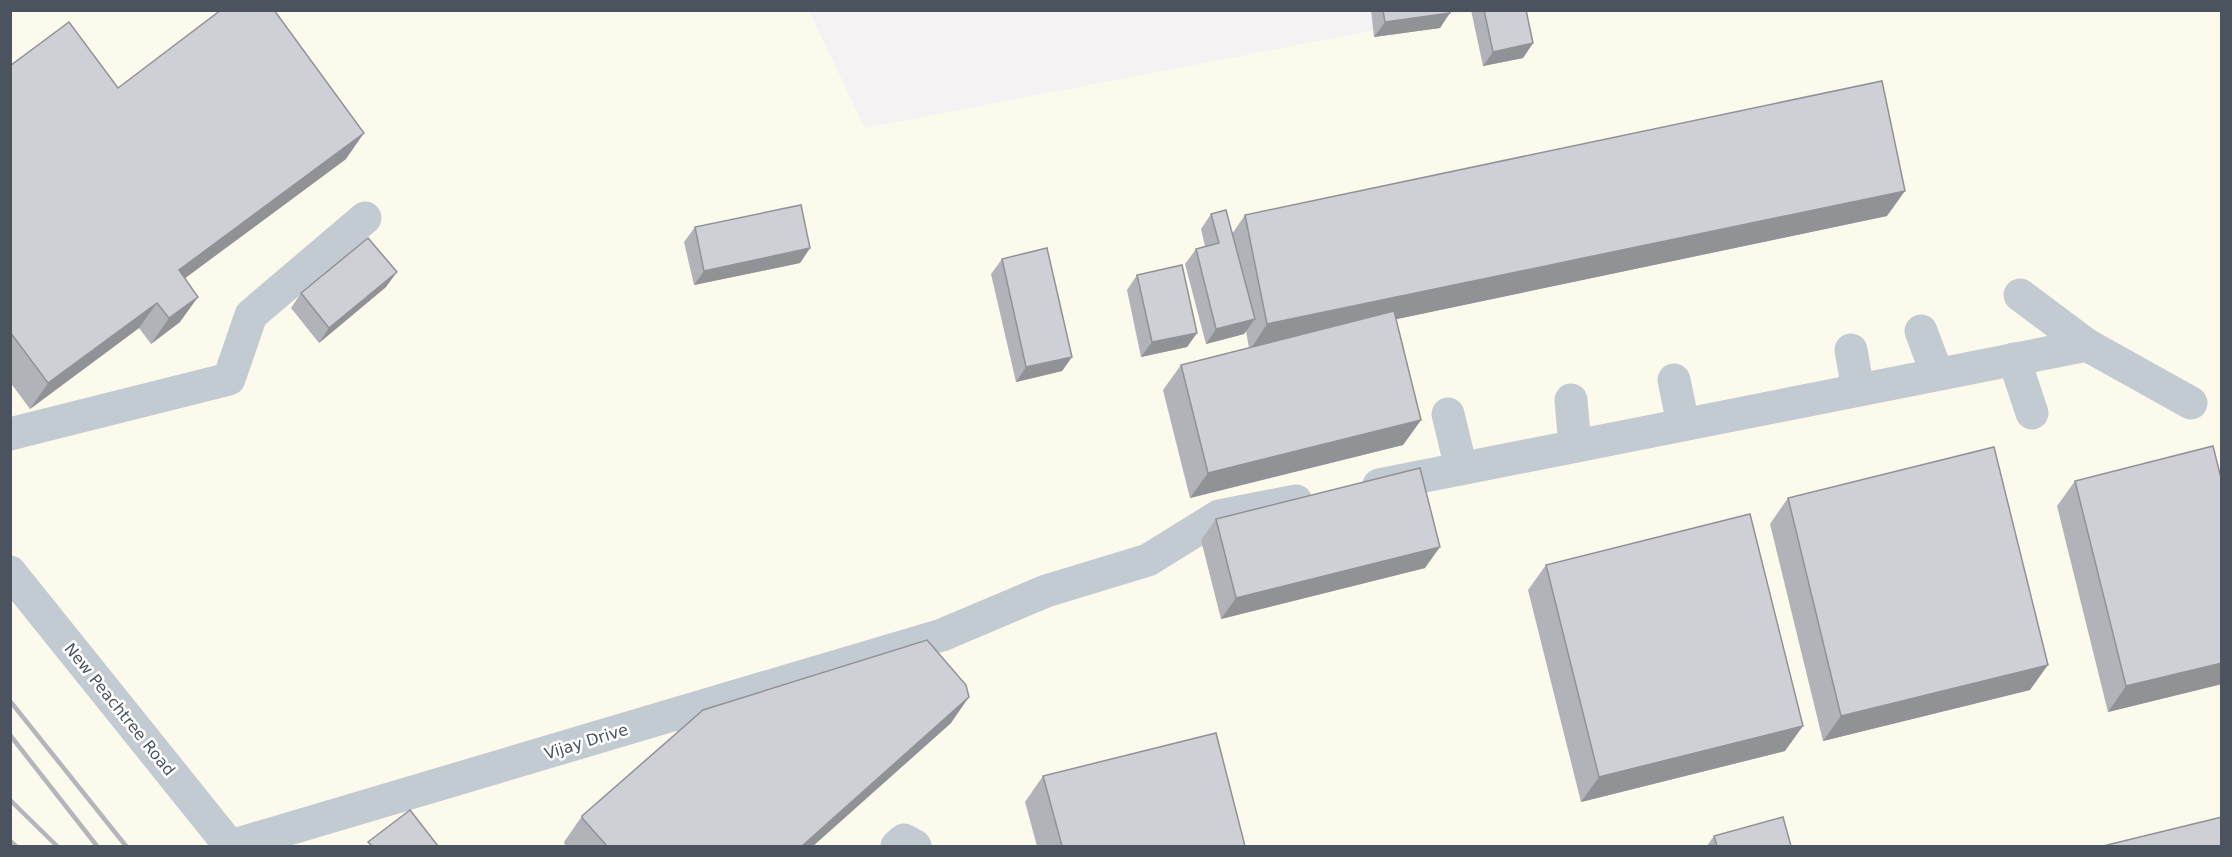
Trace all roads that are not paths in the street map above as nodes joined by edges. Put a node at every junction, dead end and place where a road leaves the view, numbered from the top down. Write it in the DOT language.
graph roads {
  1 [pos="364,218"];
  2 [pos="2020,295"];
  3 [pos="1922,331"];
  4 [pos="2088,345"];
  5 [pos="1851,350"];
  6 [pos="2014,359"];
  7 [pos="1937,374"];
  8 [pos="1674,380"];
  9 [pos="1858,390"];
  10 [pos="1571,400"];
  11 [pos="2191,403"];
  12 [pos="2032,413"];
  13 [pos="1448,414"];
  14 [pos="1683,424"];
  15 [pos="10,434"];
  16 [pos="1575,446"];
  17 [pos="1461,468"];
  18 [pos="10,572"];
  19 [pos="230,846"];
  20 [pos="897,846"];
  21 [pos="915,846"];
  1 -- 15 [label="street"];
  2 -- 4 [label="street"];
  3 -- 7 [label="street"];
  4 -- 6 [label="street, Vijay Drive"];
  4 -- 11 [label="street"];
  5 -- 9 [label="street"];
  6 -- 7 [label="street, Vijay Drive"];
  6 -- 12 [label="street"];
  7 -- 9 [label="street, Vijay Drive"];
  8 -- 14 [label="street"];
  9 -- 14 [label="street, Vijay Drive"];
  10 -- 16 [label="street"];
  13 -- 17 [label="street"];
  14 -- 16 [label="street, Vijay Drive"];
  16 -- 17 [label="street, Vijay Drive"];
  17 -- 19 [label="street, Vijay Drive"];
  18 -- 19 [label="street, New Peachtree Road"];
  20 -- 21 [label="street"];
}
